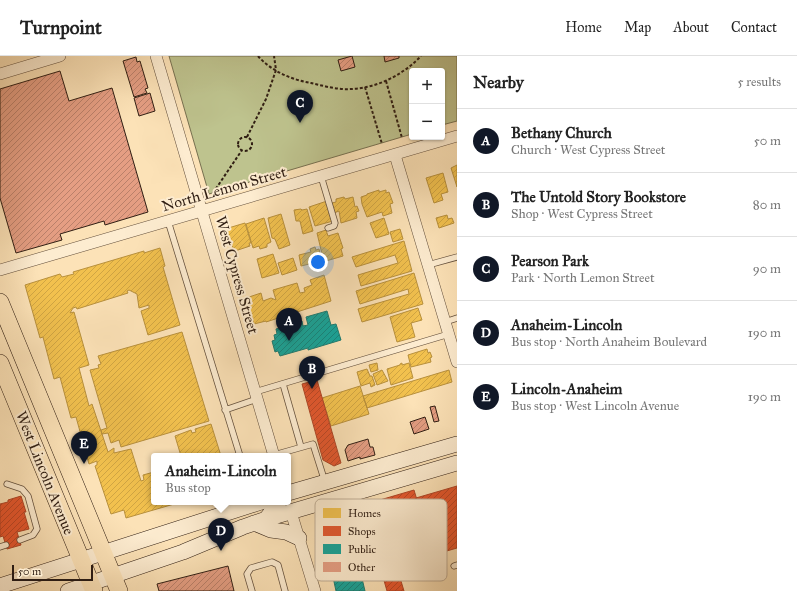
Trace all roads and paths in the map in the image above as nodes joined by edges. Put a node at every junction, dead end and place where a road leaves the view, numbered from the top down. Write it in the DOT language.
graph roads {
  1 [pos="60,56"];
  2 [pos="156,56"];
  3 [pos="258,56"];
  4 [pos="274,56"];
  5 [pos="421,56"];
  6 [pos="276,70"];
  7 [pos="0,74"];
  8 [pos="386,81"];
  9 [pos="365,87"];
  10 [pos="457,136"];
  11 [pos="248,137"];
  12 [pos="402,138"];
  13 [pos="382,144"];
  14 [pos="242,150"];
  15 [pos="395,154"];
  16 [pos="321,176"];
  17 [pos="213,193"];
  18 [pos="202,211"];
  19 [pos="168,221"];
  20 [pos="328,228"];
  21 [pos="457,257"];
  22 [pos="428,265"];
  23 [pos="0,270"];
  24 [pos="0,302"];
  25 [pos="457,318"];
  26 [pos="445,322"];
  27 [pos="449,334"];
  28 [pos="457,362"];
  29 [pos="0,363"];
  30 [pos="283,384"];
  31 [pos="257,395"];
  32 [pos="225,410"];
  33 [pos="457,444"];
  34 [pos="301,447"];
  35 [pos="239,453"];
  36 [pos="273,453"];
  37 [pos="281,453"];
  38 [pos="457,463"];
  39 [pos="7,484"];
  40 [pos="318,485"];
  41 [pos="291,493"];
  42 [pos="335,499"];
  43 [pos="251,505"];
  44 [pos="276,505"];
  45 [pos="315,505"];
  46 [pos="291,512"];
  47 [pos="260,521"];
  48 [pos="299,538"];
  49 [pos="20,540"];
  50 [pos="104,552"];
  51 [pos="80,560"];
  52 [pos="116,583"];
  53 [pos="0,586"];
  54 [pos="93,587"];
  55 [pos="68,591"];
  56 [pos="252,591"];
  57 [pos="285,591"];
  58 [pos="315,591"];
  1 -- 7 [label="street"];
  2 -- 18 [label="street, West Cypress Street"];
  3 -- 6 [label="path"];
  4 -- 6 [label="path"];
  5 -- 8 [label="path"];
  6 -- 9 [label="path"];
  6 -- 11 [label="path"];
  8 -- 9 [label="path"];
  8 -- 12 [label="path"];
  9 -- 13 [label="path"];
  10 -- 15 [label="street, North Lemon Street"];
  11 -- 14 [label="path"];
  11 -- 14 [label="path"];
  14 -- 17 [label="path"];
  15 -- 16 [label="street, North Lemon Street"];
  15 -- 22 [label="street"];
  16 -- 18 [label="street, North Lemon Street"];
  16 -- 20 [label="lane"];
  18 -- 19 [label="street, North Lemon Street"];
  18 -- 31 [label="street, West Cypress Street"];
  19 -- 23 [label="street, North Lemon Street"];
  19 -- 32 [label="lane"];
  21 -- 22 [label="lane"];
  22 -- 26 [label="street"];
  24 -- 50 [label="main road, West Lincoln Avenue"];
  25 -- 26 [label="lane"];
  26 -- 27 [label="street"];
  27 -- 28 [label="street"];
  27 -- 30 [label="lane"];
  29 -- 51 [label="main road, West Lincoln Avenue"];
  30 -- 31 [label="lane"];
  30 -- 34 [label="lane"];
  31 -- 32 [label="lane"];
  31 -- 36 [label="street, West Cypress Street"];
  32 -- 35 [label="lane"];
  33 -- 40 [label="main road"];
  34 -- 37 [label="lane"];
  34 -- 40 [label="lane"];
  38 -- 42 [label="main road"];
  39 -- 49 [label="lane"];
  40 -- 41 [label="main road"];
  40 -- 46 [label="main road"];
  43 -- 50 [label="main road"];
  44 -- 47 [label="main road"];
  45 -- 46 [label="main road"];
  46 -- 47 [label="main road"];
  46 -- 48 [label="street"];
  47 -- 48 [label="main road"];
  47 -- 52 [label="main road"];
  48 -- 58 [label="street"];
  50 -- 51 [label="main road"];
  50 -- 52 [label="main road, West Lincoln Avenue"];
  51 -- 53 [label="main road"];
  51 -- 54 [label="main road, West Lincoln Avenue"];
  52 -- 54 [label="main road"];
  54 -- 55 [label="main road"];
  56 -- 57 [label="lane"];
}
